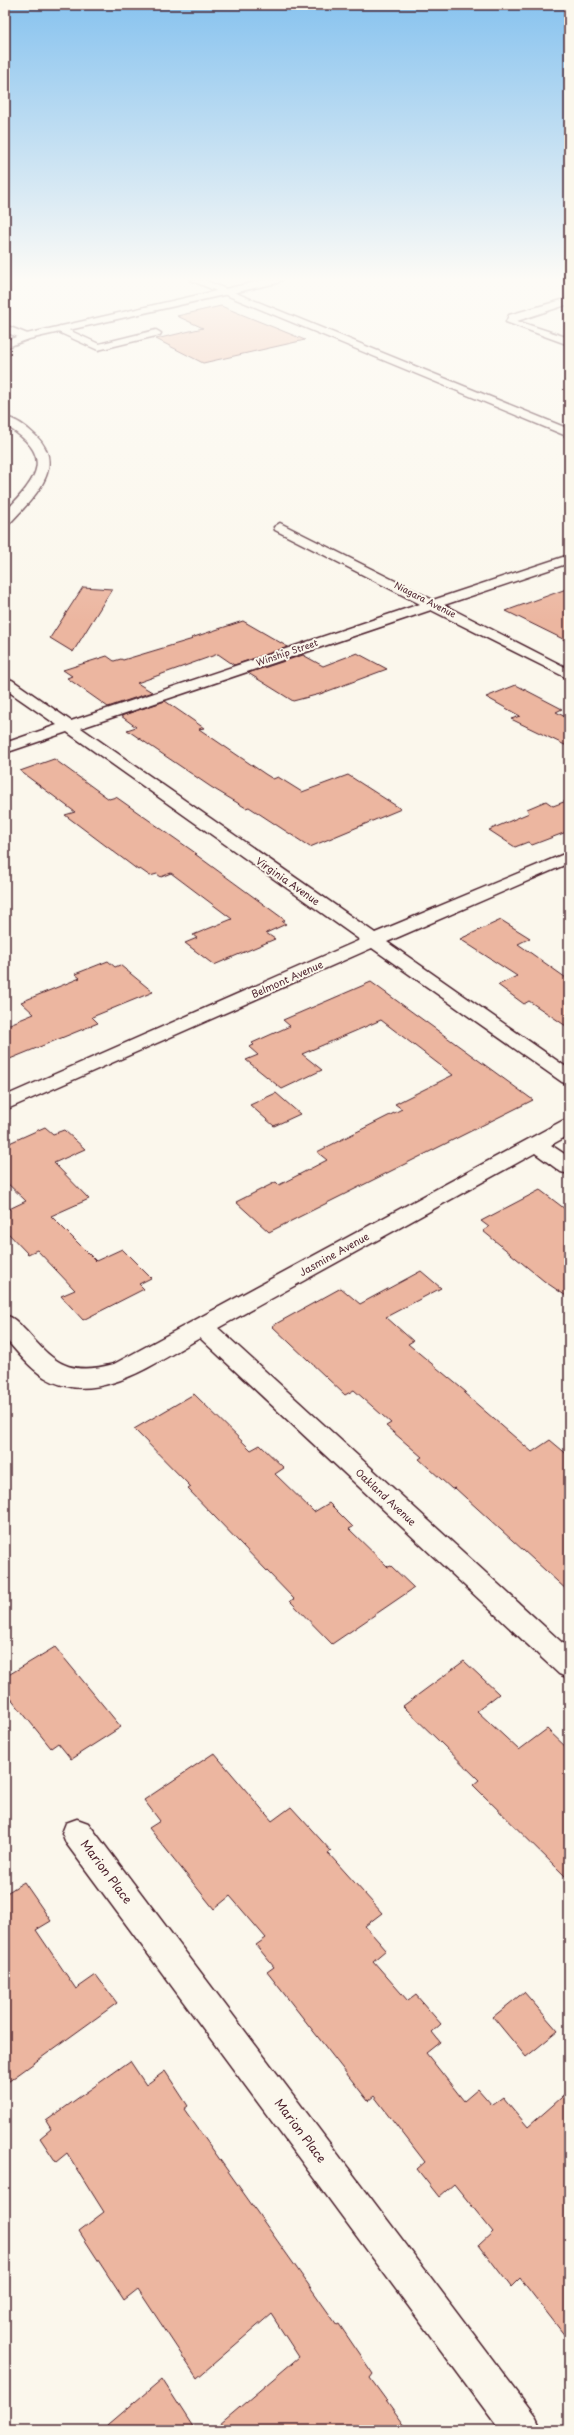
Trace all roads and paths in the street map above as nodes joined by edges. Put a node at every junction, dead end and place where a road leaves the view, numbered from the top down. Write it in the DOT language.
graph roads {
  1 [pos="472,394"];
  2 [pos="5,420"];
  3 [pos="569,423"];
  4 [pos="555,428"];
  5 [pos="569,433"];
  6 [pos="5,520"];
  7 [pos="280,527"];
  8 [pos="569,559"];
  9 [pos="433,605"];
  10 [pos="569,675"];
  11 [pos="7,683"];
  12 [pos="69,726"];
  13 [pos="5,748"];
  14 [pos="569,857"];
  15 [pos="374,941"];
  16 [pos="569,1078"];
  17 [pos="5,1104"];
  18 [pos="569,1126"];
  19 [pos="536,1144"];
  20 [pos="569,1167"];
  21 [pos="5,1323"];
  22 [pos="202,1327"];
  23 [pos="569,1666"];
  24 [pos="77,1833"];
  25 [pos="523,2430"];
  1 -- 4 [label="main road"];
  2 -- 6 [label="main road"];
  3 -- 4 [label="main road"];
  4 -- 5 [label="main road"];
  7 -- 9 [label="main road, Niagara Avenue"];
  8 -- 9 [label="main road, Winship Street"];
  9 -- 10 [label="main road, Niagara Avenue"];
  9 -- 12 [label="main road, Winship Street"];
  11 -- 12 [label="main road, Virginia Avenue"];
  12 -- 13 [label="main road, Winship Street"];
  12 -- 15 [label="main road, Virginia Avenue"];
  14 -- 15 [label="main road, Belmont Avenue"];
  15 -- 16 [label="main road, Virginia Avenue"];
  15 -- 17 [label="main road, Belmont Avenue"];
  18 -- 19 [label="main road, Jasmine Avenue"];
  19 -- 20 [label="main road"];
  19 -- 22 [label="main road, Jasmine Avenue"];
  21 -- 22 [label="main road, Jasmine Avenue"];
  22 -- 23 [label="main road, Oakland Avenue"];
  24 -- 25 [label="main road, Marion Place"];
}
